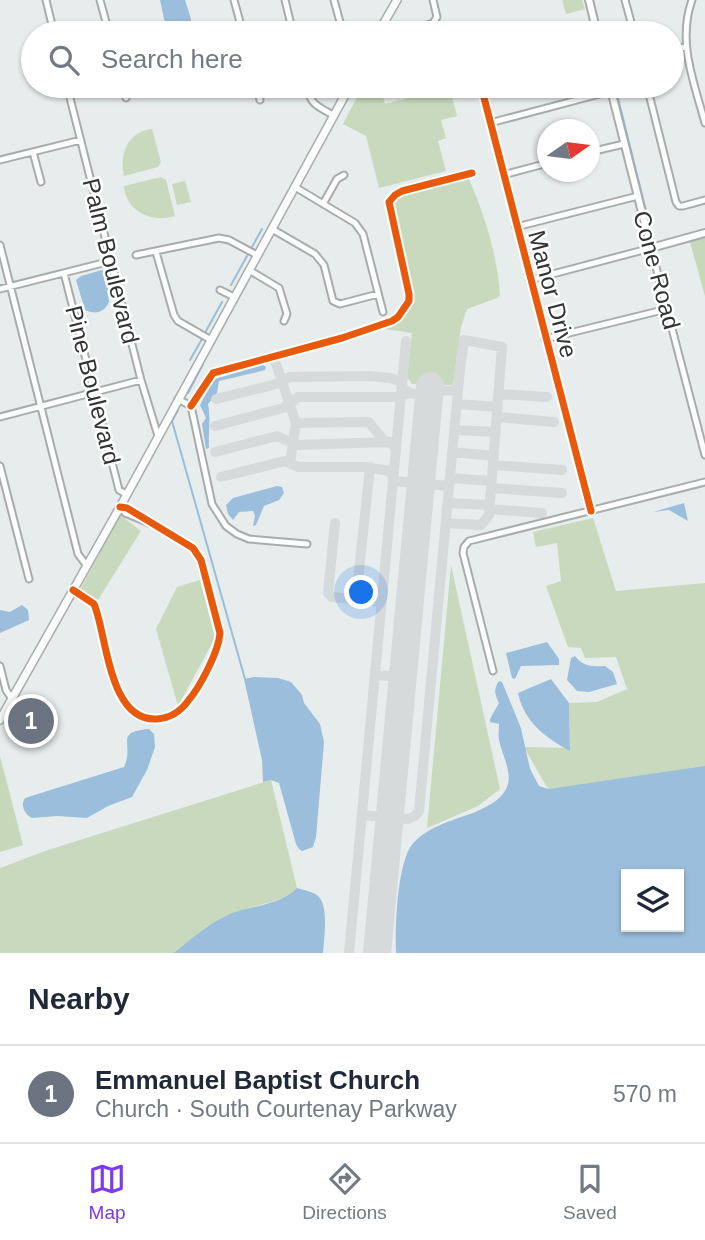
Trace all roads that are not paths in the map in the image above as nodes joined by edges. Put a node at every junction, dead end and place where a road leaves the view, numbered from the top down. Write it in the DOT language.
graph roads {
  1 [pos="46,0"];
  2 [pos="100,0"];
  3 [pos="234,0"];
  4 [pos="285,0"];
  5 [pos="334,0"];
  6 [pos="396,0"];
  7 [pos="433,0"];
  8 [pos="589,0"];
  9 [pos="625,0"];
  10 [pos="692,0"];
  11 [pos="51,21"];
  12 [pos="106,21"];
  13 [pos="240,21"];
  14 [pos="290,21"];
  15 [pos="340,21"];
  16 [pos="386,21"];
  17 [pos="434,21"];
  18 [pos="594,21"];
  19 [pos="631,21"];
  20 [pos="685,47"];
  21 [pos="70,98"];
  22 [pos="309,98"];
  23 [pos="343,98"];
  24 [pos="484,98"];
  25 [pos="576,98"];
  26 [pos="612,98"];
  27 [pos="650,98"];
  28 [pos="334,115"];
  29 [pos="490,123"];
  30 [pos="705,123"];
  31 [pos="81,140"];
  32 [pos="624,144"];
  33 [pos="600,150"];
  34 [pos="33,152"];
  35 [pos="0,160"];
  36 [pos="537,166"];
  37 [pos="472,173"];
  38 [pos="344,175"];
  39 [pos="503,175"];
  40 [pos="41,182"];
  41 [pos="295,187"];
  42 [pos="638,196"];
  43 [pos="705,200"];
  44 [pos="323,204"];
  45 [pos="516,227"];
  46 [pos="272,229"];
  47 [pos="705,233"];
  48 [pos="0,244"];
  49 [pos="651,248"];
  50 [pos="156,252"];
  51 [pos="136,255"];
  52 [pos="257,255"];
  53 [pos="111,261"];
  54 [pos="249,270"];
  55 [pos="64,273"];
  56 [pos="530,280"];
  57 [pos="10,286"];
  58 [pos="0,289"];
  59 [pos="220,290"];
  60 [pos="378,294"];
  61 [pos="234,297"];
  62 [pos="667,309"];
  63 [pos="383,312"];
  64 [pos="284,321"];
  65 [pos="545,339"];
  66 [pos="211,340"];
  67 [pos="141,380"];
  68 [pos="94,393"];
  69 [pos="178,399"];
  70 [pos="41,406"];
  71 [pos="191,406"];
  72 [pos="0,417"];
  73 [pos="158,436"];
  74 [pos="705,455"];
  75 [pos="0,466"];
  76 [pos="705,482"];
  77 [pos="126,494"];
  78 [pos="120,507"];
  79 [pos="591,511"];
  80 [pos="306,544"];
  81 [pos="87,566"];
  82 [pos="29,579"];
  83 [pos="73,590"];
  84 [pos="0,666"];
  85 [pos="494,670"];
  86 [pos="12,699"];
  87 [pos="0,720"];
  1 -- 11 [label="street"];
  2 -- 12 [label="street"];
  3 -- 13 [label="street"];
  4 -- 14 [label="street"];
  5 -- 15 [label="street"];
  6 -- 16 [label="main road"];
  7 -- 17 [label="street"];
  8 -- 18 [label="street"];
  9 -- 19 [label="street"];
  10 -- 20 [label="street"];
  20 -- 30 [label="street"];
  21 -- 31 [label="street, Palm Boulevard"];
  22 -- 28 [label="street"];
  23 -- 28 [label="main road"];
  24 -- 29 [label="street, Manor Drive"];
  25 -- 29 [label="street"];
  26 -- 32 [label="street, Cone Road"];
  27 -- 43 [label="street"];
  28 -- 41 [label="main road"];
  29 -- 39 [label="street, Manor Drive"];
  31 -- 34 [label="street"];
  31 -- 53 [label="street, Palm Boulevard"];
  32 -- 33 [label="street"];
  32 -- 42 [label="street, Cone Road"];
  34 -- 35 [label="street"];
  34 -- 40 [label="street"];
  36 -- 39 [label="street"];
  37 -- 71 [label="street"];
  38 -- 44 [label="street"];
  39 -- 45 [label="street, Manor Drive"];
  41 -- 44 [label="street"];
  41 -- 46 [label="main road"];
  42 -- 45 [label="street"];
  42 -- 49 [label="street, Cone Road"];
  44 -- 60 [label="street"];
  45 -- 56 [label="street, Manor Drive"];
  46 -- 52 [label="main road"];
  46 -- 60 [label="street"];
  47 -- 49 [label="street"];
  48 -- 57 [label="street"];
  49 -- 56 [label="street"];
  49 -- 62 [label="street, Cone Road"];
  50 -- 51 [label="street"];
  50 -- 52 [label="street"];
  50 -- 66 [label="street"];
  52 -- 54 [label="main road"];
  53 -- 55 [label="street"];
  53 -- 67 [label="street, Palm Boulevard"];
  54 -- 61 [label="main road"];
  54 -- 64 [label="street"];
  55 -- 57 [label="street"];
  55 -- 68 [label="street, Pine Boulevard"];
  56 -- 65 [label="street, Manor Drive"];
  57 -- 58 [label="street"];
  57 -- 70 [label="street"];
  59 -- 61 [label="street"];
  60 -- 63 [label="street"];
  61 -- 66 [label="main road"];
  62 -- 65 [label="street"];
  62 -- 74 [label="street, Cone Road"];
  65 -- 79 [label="street, Manor Drive"];
  66 -- 69 [label="main road"];
  67 -- 68 [label="street"];
  67 -- 73 [label="street, Palm Boulevard"];
  68 -- 70 [label="street"];
  68 -- 77 [label="street, Pine Boulevard"];
  69 -- 71 [label="street"];
  69 -- 73 [label="main road"];
  70 -- 72 [label="street"];
  70 -- 81 [label="street"];
  71 -- 80 [label="street"];
  73 -- 77 [label="main road"];
  75 -- 82 [label="street"];
  76 -- 79 [label="street"];
  77 -- 78 [label="main road"];
  78 -- 81 [label="main road"];
  78 -- 83 [label="street"];
  79 -- 85 [label="street"];
  81 -- 83 [label="main road"];
  83 -- 86 [label="main road"];
  84 -- 86 [label="street"];
  86 -- 87 [label="main road"];
}
